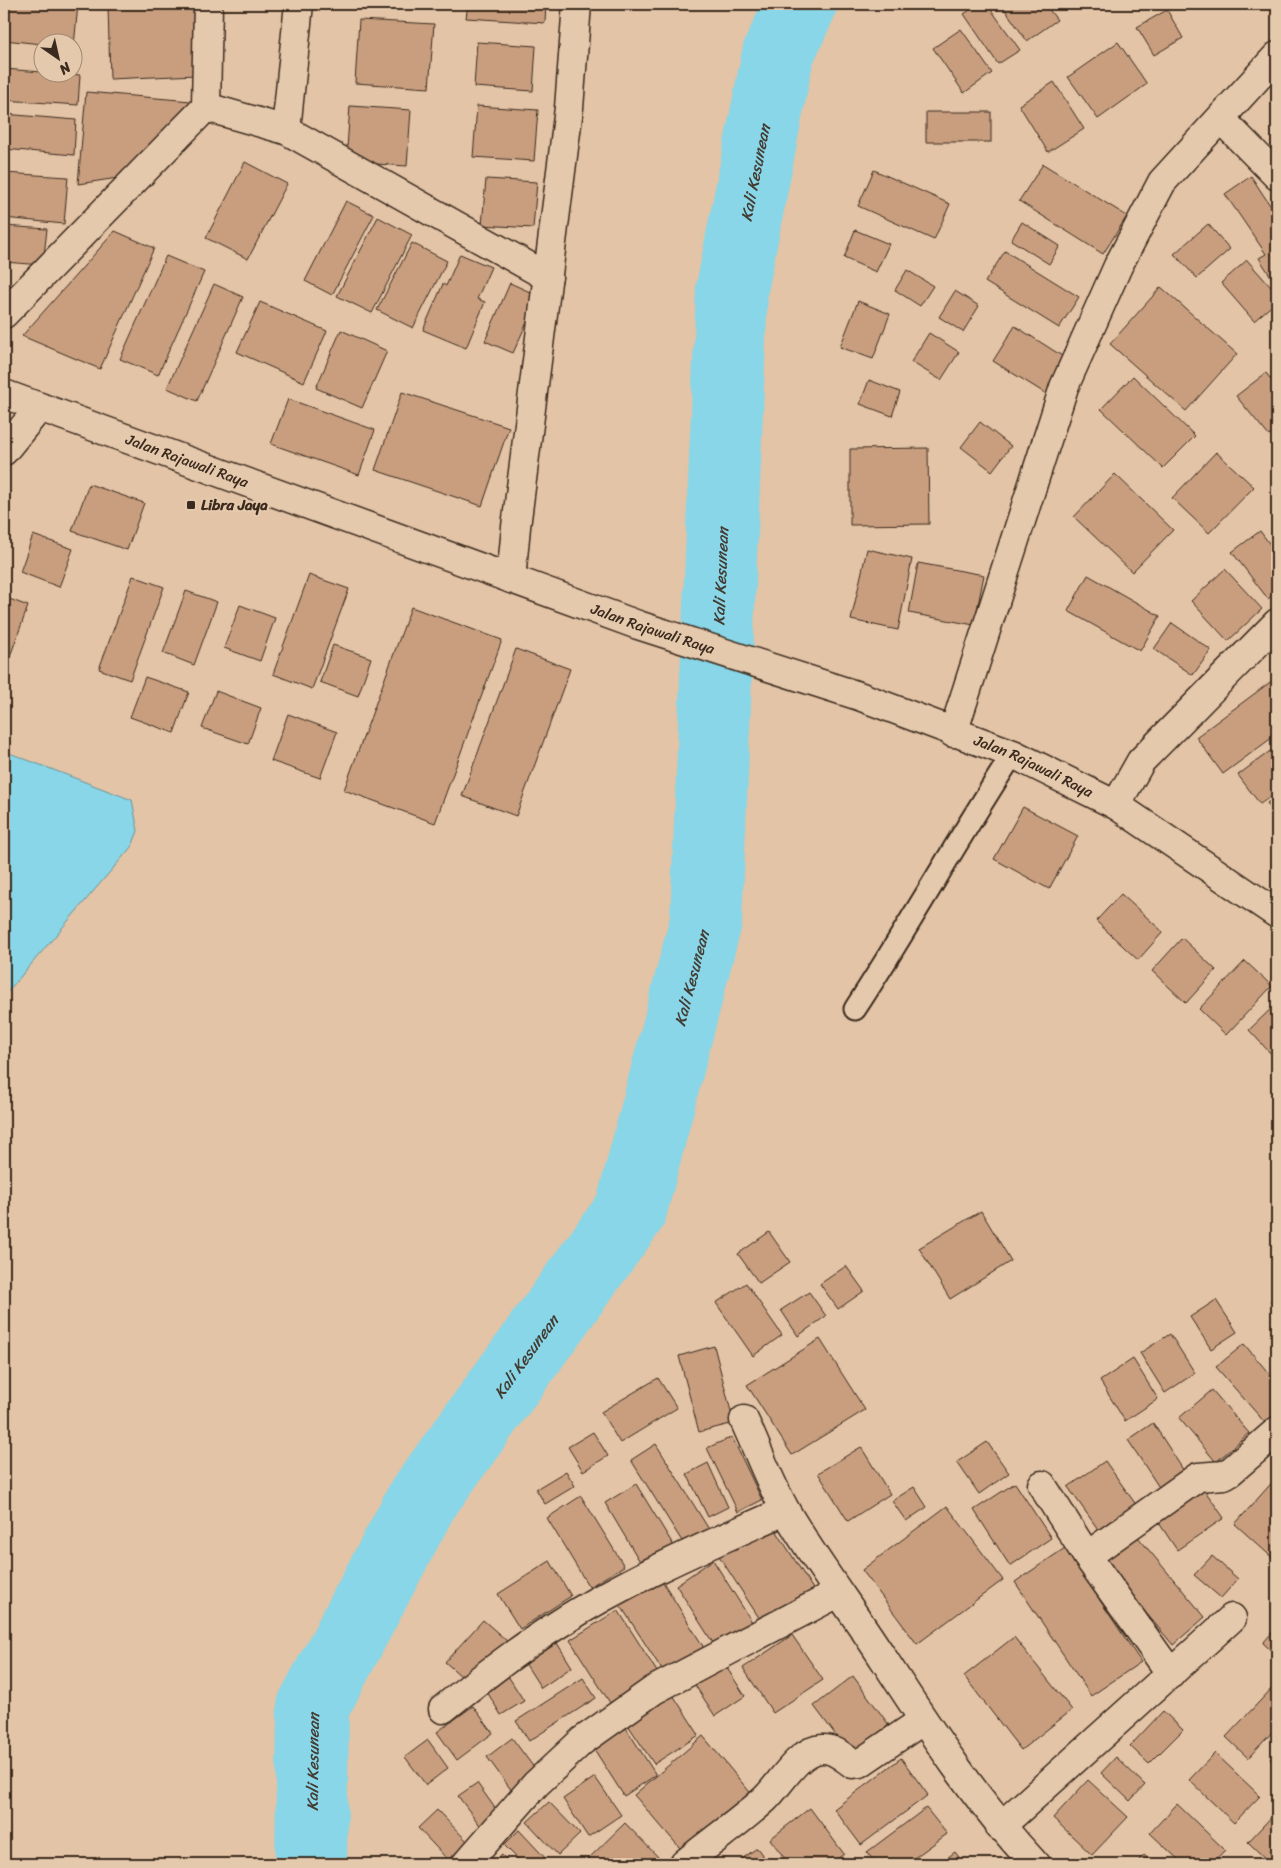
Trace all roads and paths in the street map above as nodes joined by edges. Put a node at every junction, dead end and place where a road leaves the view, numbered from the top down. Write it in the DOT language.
graph roads {
  1 [pos="208,4"];
  2 [pos="299,4"];
  3 [pos="577,4"];
  4 [pos="1277,56"];
  5 [pos="206,107"];
  6 [pos="1221,119"];
  7 [pos="286,130"];
  8 [pos="1277,176"];
  9 [pos="548,277"];
  10 [pos="4,314"];
  11 [pos="4,394"];
  12 [pos="40,407"];
  13 [pos="4,451"];
  14 [pos="511,579"];
  15 [pos="1277,623"];
  16 [pos="953,733"];
  17 [pos="1013,754"];
  18 [pos="1116,805"];
  19 [pos="1276,912"];
  20 [pos="855,1009"];
  21 [pos="744,1420"];
  22 [pos="1277,1431"];
  23 [pos="1042,1485"];
  24 [pos="786,1511"];
  25 [pos="1087,1556"];
  26 [pos="838,1593"];
  27 [pos="1232,1618"];
  28 [pos="1171,1674"];
  29 [pos="443,1709"];
  30 [pos="922,1721"];
  31 [pos="1000,1826"];
  32 [pos="466,1864"];
  33 [pos="684,1864"];
  34 [pos="1036,1864"];
  1 -- 5 [label="street"];
  2 -- 7 [label="street"];
  3 -- 9 [label="street"];
  4 -- 6 [label="street"];
  5 -- 7 [label="street"];
  5 -- 10 [label="street"];
  6 -- 8 [label="street"];
  6 -- 16 [label="street"];
  7 -- 9 [label="street"];
  9 -- 14 [label="street"];
  11 -- 12 [label="street, Jalan Rajawali Raya"];
  12 -- 13 [label="street"];
  12 -- 14 [label="street, Jalan Rajawali Raya"];
  14 -- 16 [label="street, Jalan Rajawali Raya"];
  15 -- 18 [label="street"];
  16 -- 17 [label="street, Jalan Rajawali Raya"];
  17 -- 18 [label="street, Jalan Rajawali Raya"];
  17 -- 20 [label="lane"];
  18 -- 19 [label="street, Jalan Rajawali Raya"];
  21 -- 24 [label="street"];
  22 -- 25 [label="street"];
  23 -- 25 [label="street"];
  24 -- 26 [label="street"];
  24 -- 29 [label="street"];
  25 -- 28 [label="street"];
  26 -- 30 [label="street"];
  26 -- 32 [label="street"];
  27 -- 28 [label="street"];
  28 -- 31 [label="street"];
  30 -- 31 [label="street"];
  30 -- 33 [label="street"];
  31 -- 34 [label="street"];
}
